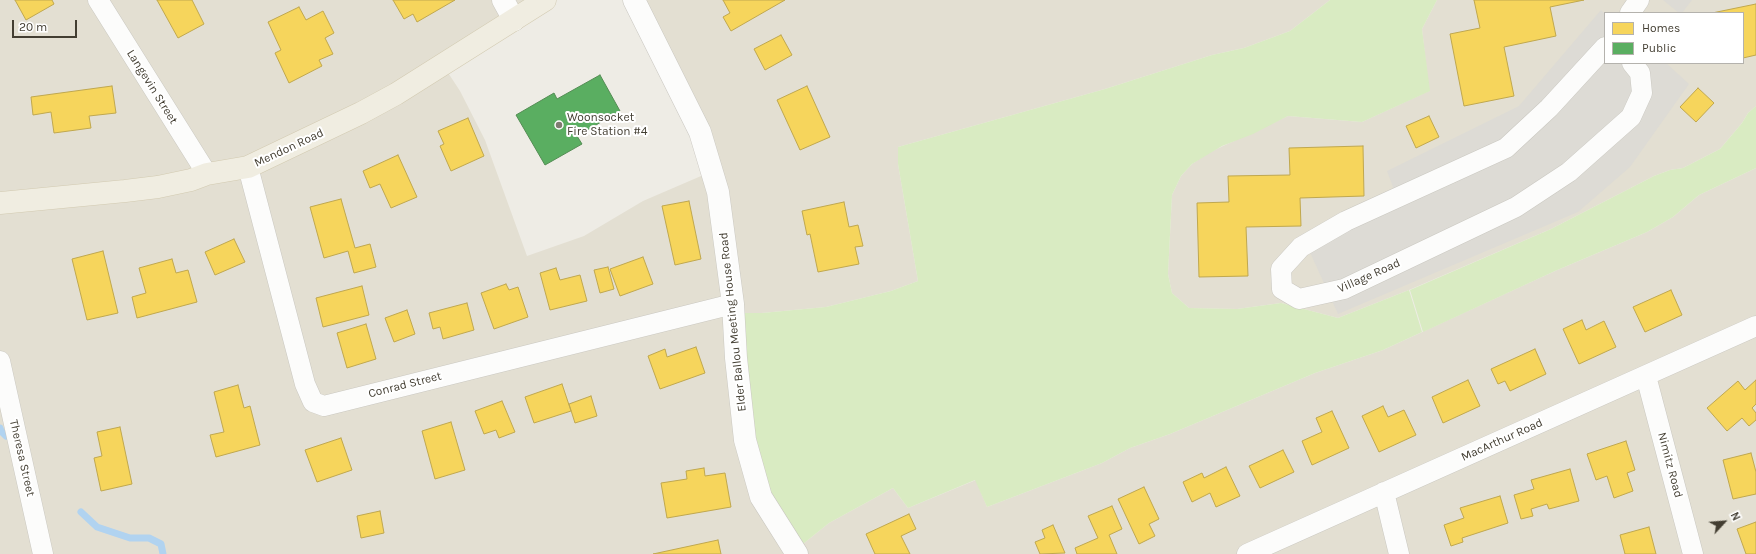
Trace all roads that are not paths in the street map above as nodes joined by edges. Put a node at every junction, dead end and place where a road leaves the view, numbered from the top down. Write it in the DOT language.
graph roads {
  1 [pos="98,0"];
  2 [pos="503,0"];
  3 [pos="545,0"];
  4 [pos="634,0"];
  5 [pos="1639,0"];
  6 [pos="1631,12"];
  7 [pos="514,20"];
  8 [pos="1604,48"];
  9 [pos="1633,64"];
  10 [pos="248,167"];
  11 [pos="207,174"];
  12 [pos="0,203"];
  13 [pos="733,304"];
  14 [pos="1756,326"];
  15 [pos="0,361"];
  16 [pos="1646,376"];
  17 [pos="1384,492"];
  18 [pos="43,554"];
  19 [pos="797,554"];
  20 [pos="1247,554"];
  21 [pos="1399,554"];
  22 [pos="1694,554"];
  1 -- 11 [label="street, Langevin Street"];
  2 -- 7 [label="street"];
  3 -- 7 [label="main road, Mendon Road"];
  4 -- 13 [label="street, Elder Ballou Meeting House Road"];
  5 -- 6 [label="street"];
  7 -- 10 [label="main road, Mendon Road"];
  8 -- 9 [label="street, Village Road"];
  10 -- 11 [label="main road, Mendon Road"];
  10 -- 13 [label="street, Conrad Street"];
  11 -- 12 [label="main road, Mendon Road"];
  13 -- 19 [label="street, Elder Ballou Meeting House Road"];
  14 -- 16 [label="street, MacArthur Road"];
  15 -- 18 [label="street, Theresa Street"];
  16 -- 17 [label="street, MacArthur Road"];
  16 -- 22 [label="street, Nimitz Road"];
  17 -- 20 [label="street, MacArthur Road"];
  17 -- 21 [label="street"];
}
